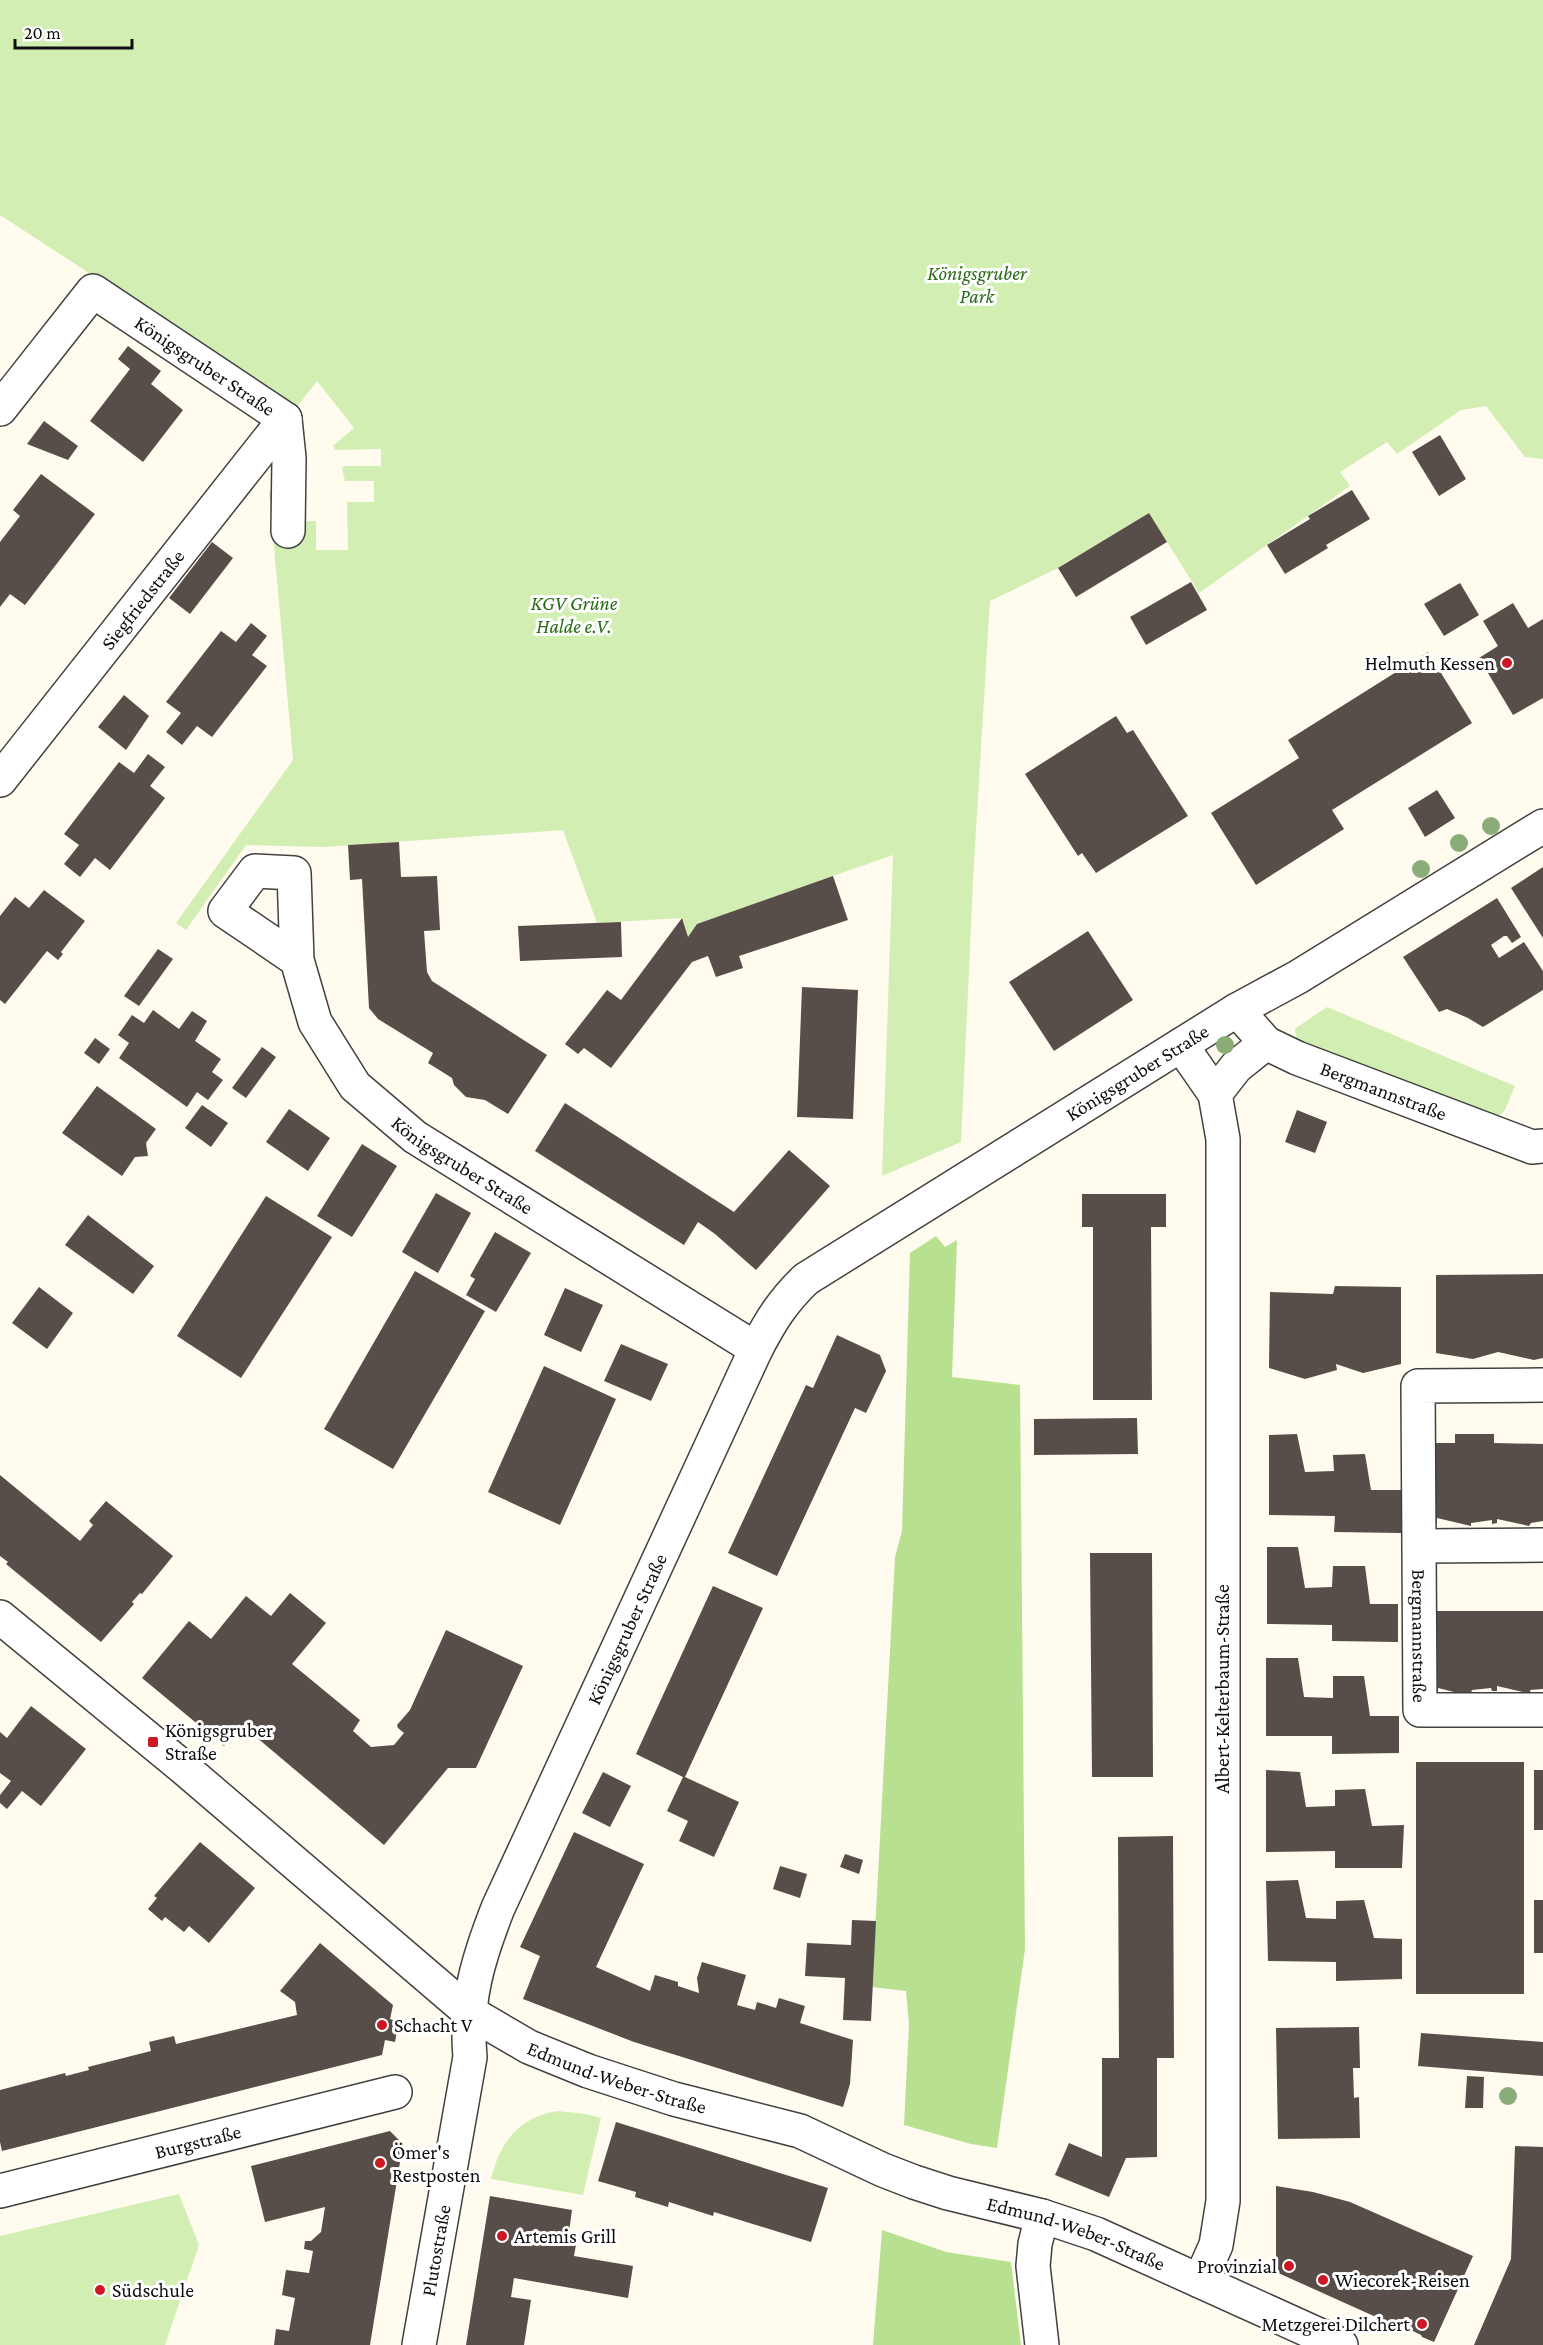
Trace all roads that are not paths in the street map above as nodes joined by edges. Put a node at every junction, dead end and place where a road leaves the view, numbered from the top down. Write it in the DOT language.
graph roads {
  1 [pos="0,409"];
  2 [pos="285,419"];
  3 [pos="288,531"];
  4 [pos="0,780"];
  5 [pos="1543,826"];
  6 [pos="297,960"];
  7 [pos="1237,1010"];
  8 [pos="1266,1043"];
  9 [pos="1181,1045"];
  10 [pos="1215,1094"];
  11 [pos="1543,1146"];
  12 [pos="756,1349"];
  13 [pos="1543,1385"];
  14 [pos="1543,1545"];
  15 [pos="1420,1546"];
  16 [pos="0,1617"];
  17 [pos="1543,1710"];
  18 [pos="469,2012"];
  19 [pos="394,2092"];
  20 [pos="0,2191"];
  21 [pos="1042,2216"];
  22 [pos="1200,2281"];
  23 [pos="419,2345"];
  24 [pos="1042,2345"];
  25 [pos="1341,2345"];
  1 -- 2 [label="street, Königsgruber Straße"];
  2 -- 3 [label="street, Königsgruber Straße"];
  2 -- 4 [label="street, Siegfriedstraße"];
  5 -- 7 [label="street, Königsgruber Straße"];
  6 -- 12 [label="street, Königsgruber Straße"];
  7 -- 8 [label="street, Bergmannstraße"];
  7 -- 9 [label="street, Königsgruber Straße"];
  8 -- 10 [label="street"];
  8 -- 11 [label="street, Bergmannstraße"];
  9 -- 10 [label="street, Albert-Kelterbaum-Straße"];
  9 -- 12 [label="street, Königsgruber Straße"];
  10 -- 22 [label="street, Albert-Kelterbaum-Straße"];
  12 -- 18 [label="street, Königsgruber Straße"];
  13 -- 15 [label="street, Bergmannstraße"];
  14 -- 15 [label="street, Bergmannstraße"];
  15 -- 17 [label="street, Bergmannstraße"];
  16 -- 18 [label="street, Edmund-Weber-Straße"];
  18 -- 21 [label="street, Edmund-Weber-Straße"];
  18 -- 23 [label="street, Plutostraße"];
  19 -- 20 [label="street, Burgstraße"];
  21 -- 22 [label="street, Edmund-Weber-Straße"];
  21 -- 24 [label="street"];
  22 -- 25 [label="street, Edmund-Weber-Straße"];
}
